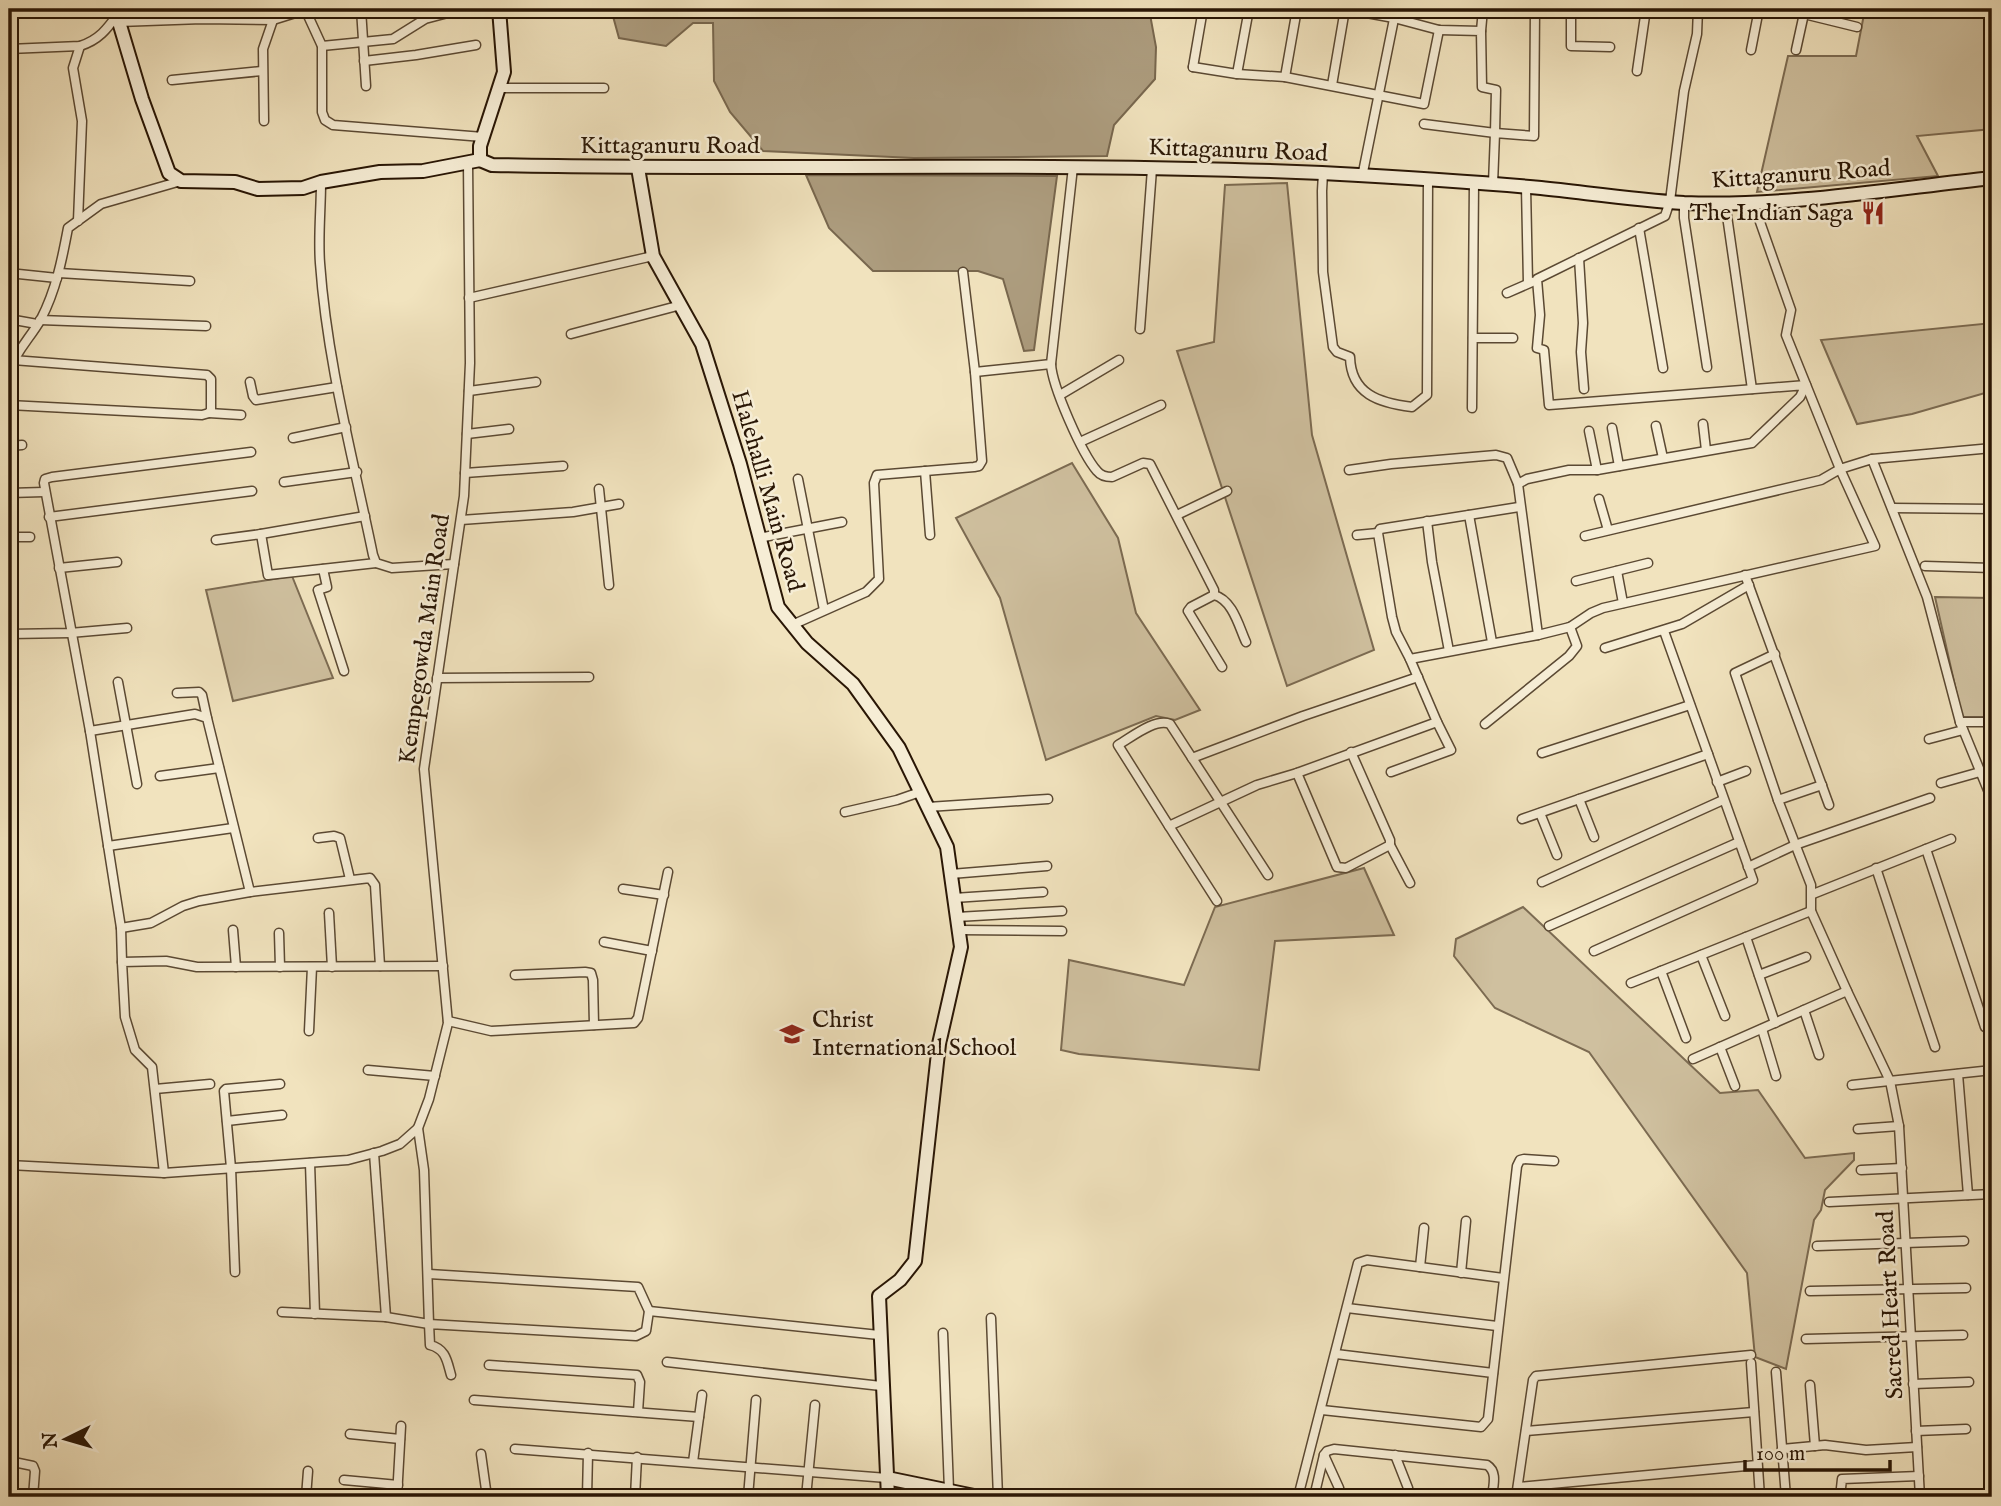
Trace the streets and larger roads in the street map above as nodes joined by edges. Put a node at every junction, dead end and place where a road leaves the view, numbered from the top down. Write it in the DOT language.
graph roads {
  1 [pos="192,9"];
  2 [pos="305,9"];
  3 [pos="361,9"];
  4 [pos="463,9"];
  5 [pos="499,9"];
  6 [pos="1203,9"];
  7 [pos="1249,9"];
  8 [pos="1297,9"];
  9 [pos="1345,9"];
  10 [pos="1483,9"];
  11 [pos="1535,9"];
  12 [pos="1571,9"];
  13 [pos="1646,9"];
  14 [pos="1698,9"];
  15 [pos="1759,9"];
  16 [pos="1805,12"];
  17 [pos="1395,13"];
  18 [pos="119,15"];
  19 [pos="193,19"];
  20 [pos="273,20"];
  21 [pos="1857,27"];
  22 [pos="1439,30"];
  23 [pos="1481,31"];
  24 [pos="364,42"];
  25 [pos="476,45"];
  26 [pos="80,46"];
  27 [pos="322,46"];
  28 [pos="1610,47"];
  29 [pos="9,49"];
  30 [pos="1751,50"];
  31 [pos="1796,50"];
  32 [pos="364,61"];
  33 [pos="262,71"];
  34 [pos="1637,71"];
  35 [pos="1237,74"];
  36 [pos="1285,77"];
  37 [pos="172,80"];
  38 [pos="1332,85"];
  39 [pos="366,86"];
  40 [pos="499,88"];
  41 [pos="604,88"];
  42 [pos="1379,94"];
  43 [pos="264,121"];
  44 [pos="1424,124"];
  45 [pos="1495,133"];
  46 [pos="483,137"];
  47 [pos="474,162"];
  48 [pos="1073,167"];
  49 [pos="638,168"];
  50 [pos="1152,169"];
  51 [pos="1323,173"];
  52 [pos="1362,177"];
  53 [pos="1992,178"];
  54 [pos="1428,180"];
  55 [pos="181,181"];
  56 [pos="321,183"];
  57 [pos="1474,183"];
  58 [pos="1493,184"];
  59 [pos="1526,187"];
  60 [pos="1670,201"];
  61 [pos="1684,202"];
  62 [pos="1725,202"];
  63 [pos="1753,202"];
  64 [pos="78,221"];
  65 [pos="1640,228"];
  66 [pos="653,256"];
  67 [pos="1578,258"];
  68 [pos="963,272"];
  69 [pos="9,273"];
  70 [pos="59,276"];
  71 [pos="1537,279"];
  72 [pos="190,281"];
  73 [pos="1528,283"];
  74 [pos="1507,293"];
  75 [pos="469,298"];
  76 [pos="681,305"];
  77 [pos="9,319"];
  78 [pos="39,322"];
  79 [pos="206,326"];
  80 [pos="1140,329"];
  81 [pos="571,334"];
  82 [pos="1473,338"];
  83 [pos="1513,338"];
  84 [pos="13,360"];
  85 [pos="1119,360"];
  86 [pos="1052,364"];
  87 [pos="1707,367"];
  88 [pos="1662,368"];
  89 [pos="9,371"];
  90 [pos="975,372"];
  91 [pos="250,382"];
  92 [pos="536,382"];
  93 [pos="1806,385"];
  94 [pos="337,387"];
  95 [pos="1584,389"];
  96 [pos="1752,389"];
  97 [pos="469,391"];
  98 [pos="1060,395"];
  99 [pos="9,405"];
  100 [pos="1161,405"];
  101 [pos="1472,408"];
  102 [pos="209,413"];
  103 [pos="241,415"];
  104 [pos="1703,424"];
  105 [pos="1656,426"];
  106 [pos="346,427"];
  107 [pos="1612,428"];
  108 [pos="509,429"];
  109 [pos="1590,431"];
  110 [pos="467,434"];
  111 [pos="293,438"];
  112 [pos="1080,442"];
  113 [pos="22,445"];
  114 [pos="9,446"];
  115 [pos="1992,449"];
  116 [pos="1706,450"];
  117 [pos="251,452"];
  118 [pos="1663,458"];
  119 [pos="1872,459"];
  120 [pos="563,466"];
  121 [pos="1619,466"];
  122 [pos="1840,469"];
  123 [pos="1349,470"];
  124 [pos="1597,470"];
  125 [pos="925,471"];
  126 [pos="356,472"];
  127 [pos="465,473"];
  128 [pos="798,480"];
  129 [pos="284,482"];
  130 [pos="1518,484"];
  131 [pos="599,489"];
  132 [pos="252,491"];
  133 [pos="1227,491"];
  134 [pos="44,492"];
  135 [pos="9,493"];
  136 [pos="1599,499"];
  137 [pos="619,504"];
  138 [pos="601,507"];
  139 [pos="1519,507"];
  140 [pos="1892,509"];
  141 [pos="1992,509"];
  142 [pos="1469,515"];
  143 [pos="365,516"];
  144 [pos="1177,516"];
  145 [pos="49,517"];
  146 [pos="461,520"];
  147 [pos="1427,521"];
  148 [pos="842,522"];
  149 [pos="808,529"];
  150 [pos="1608,530"];
  151 [pos="1378,533"];
  152 [pos="261,534"];
  153 [pos="930,535"];
  154 [pos="1357,535"];
  155 [pos="1585,536"];
  156 [pos="9,537"];
  157 [pos="30,537"];
  158 [pos="760,538"];
  159 [pos="216,540"];
  160 [pos="117,562"];
  161 [pos="376,563"];
  162 [pos="1648,563"];
  163 [pos="454,564"];
  164 [pos="1925,566"];
  165 [pos="59,568"];
  166 [pos="1992,568"];
  167 [pos="323,569"];
  168 [pos="1616,571"];
  169 [pos="1745,575"];
  170 [pos="1576,581"];
  171 [pos="609,585"];
  172 [pos="1749,585"];
  173 [pos="1214,595"];
  174 [pos="1623,603"];
  175 [pos="824,610"];
  176 [pos="792,625"];
  177 [pos="1570,627"];
  178 [pos="127,628"];
  179 [pos="1664,631"];
  180 [pos="70,633"];
  181 [pos="9,634"];
  182 [pos="1538,635"];
  183 [pos="1246,642"];
  184 [pos="1492,642"];
  185 [pos="1605,648"];
  186 [pos="1449,651"];
  187 [pos="1775,654"];
  188 [pos="1410,659"];
  189 [pos="1222,667"];
  190 [pos="344,670"];
  191 [pos="589,677"];
  192 [pos="1418,677"];
  193 [pos="437,678"];
  194 [pos="118,682"];
  195 [pos="177,693"];
  196 [pos="1690,705"];
  197 [pos="207,718"];
  198 [pos="1437,722"];
  199 [pos="1992,722"];
  200 [pos="1485,724"];
  201 [pos="124,725"];
  202 [pos="1962,726"];
  203 [pos="90,731"];
  204 [pos="1929,739"];
  205 [pos="1351,752"];
  206 [pos="1542,753"];
  207 [pos="1708,754"];
  208 [pos="1192,758"];
  209 [pos="219,768"];
  210 [pos="1746,771"];
  211 [pos="1391,772"];
  212 [pos="1980,772"];
  213 [pos="1992,772"];
  214 [pos="1297,773"];
  215 [pos="160,776"];
  216 [pos="1717,782"];
  217 [pos="1941,783"];
  218 [pos="136,784"];
  219 [pos="1822,785"];
  220 [pos="920,792"];
  221 [pos="1930,798"];
  222 [pos="1048,799"];
  223 [pos="1579,799"];
  224 [pos="1723,800"];
  225 [pos="1778,800"];
  226 [pos="1992,800"];
  227 [pos="1219,803"];
  228 [pos="1829,805"];
  229 [pos="928,807"];
  230 [pos="845,812"];
  231 [pos="1540,813"];
  232 [pos="1522,819"];
  233 [pos="1169,825"];
  234 [pos="233,828"];
  235 [pos="1594,837"];
  236 [pos="318,838"];
  237 [pos="1951,839"];
  238 [pos="1739,842"];
  239 [pos="1390,845"];
  240 [pos="1795,845"];
  241 [pos="107,846"];
  242 [pos="1926,849"];
  243 [pos="1557,855"];
  244 [pos="1048,866"];
  245 [pos="1748,867"];
  246 [pos="1876,869"];
  247 [pos="668,872"];
  248 [pos="951,874"];
  249 [pos="1268,875"];
  250 [pos="350,879"];
  251 [pos="1542,882"];
  252 [pos="1410,883"];
  253 [pos="624,889"];
  254 [pos="250,891"];
  255 [pos="1043,892"];
  256 [pos="1813,894"];
  257 [pos="664,895"];
  258 [pos="954,898"];
  259 [pos="1217,901"];
  260 [pos="1062,911"];
  261 [pos="1811,911"];
  262 [pos="329,913"];
  263 [pos="958,923"];
  264 [pos="1549,926"];
  265 [pos="121,928"];
  266 [pos="233,930"];
  267 [pos="1062,930"];
  268 [pos="279,933"];
  269 [pos="1746,937"];
  270 [pos="604,942"];
  271 [pos="652,951"];
  272 [pos="1594,951"];
  273 [pos="1702,955"];
  274 [pos="1806,957"];
  275 [pos="122,962"];
  276 [pos="380,966"];
  277 [pos="443,966"];
  278 [pos="236,967"];
  279 [pos="280,967"];
  280 [pos="312,967"];
  281 [pos="332,967"];
  282 [pos="1661,971"];
  283 [pos="515,975"];
  284 [pos="1759,975"];
  285 [pos="1631,983"];
  286 [pos="1847,991"];
  287 [pos="1804,1010"];
  288 [pos="1725,1016"];
  289 [pos="448,1021"];
  290 [pos="1775,1023"];
  291 [pos="594,1025"];
  292 [pos="1985,1027"];
  293 [pos="1762,1029"];
  294 [pos="309,1031"];
  295 [pos="1686,1038"];
  296 [pos="1720,1047"];
  297 [pos="1934,1047"];
  298 [pos="1819,1055"];
  299 [pos="1693,1059"];
  300 [pos="368,1070"];
  301 [pos="1992,1070"];
  302 [pos="1958,1074"];
  303 [pos="435,1076"];
  304 [pos="1776,1076"];
  305 [pos="1890,1081"];
  306 [pos="211,1084"];
  307 [pos="280,1084"];
  308 [pos="1852,1085"];
  309 [pos="1735,1086"];
  310 [pos="155,1089"];
  311 [pos="282,1115"];
  312 [pos="227,1121"];
  313 [pos="1899,1126"];
  314 [pos="418,1128"];
  315 [pos="1858,1129"];
  316 [pos="374,1153"];
  317 [pos="1554,1161"];
  318 [pos="310,1163"];
  319 [pos="9,1165"];
  320 [pos="231,1168"];
  321 [pos="1902,1168"];
  322 [pos="1861,1170"];
  323 [pos="164,1173"];
  324 [pos="1992,1194"];
  325 [pos="1968,1195"];
  326 [pos="1905,1198"];
  327 [pos="1829,1202"];
  328 [pos="1466,1221"];
  329 [pos="1424,1228"];
  330 [pos="1964,1241"];
  331 [pos="1906,1244"];
  332 [pos="1817,1245"];
  333 [pos="1420,1267"];
  334 [pos="235,1272"];
  335 [pos="1461,1273"];
  336 [pos="429,1274"];
  337 [pos="1503,1278"];
  338 [pos="1966,1288"];
  339 [pos="1907,1289"];
  340 [pos="1810,1292"];
  341 [pos="1347,1308"];
  342 [pos="649,1311"];
  343 [pos="282,1312"];
  344 [pos="315,1314"];
  345 [pos="386,1317"];
  346 [pos="991,1318"];
  347 [pos="429,1324"];
  348 [pos="1497,1326"];
  349 [pos="943,1333"];
  350 [pos="879,1335"];
  351 [pos="1963,1335"];
  352 [pos="1910,1336"];
  353 [pos="1806,1339"];
  354 [pos="1336,1353"];
  355 [pos="667,1362"];
  356 [pos="489,1365"];
  357 [pos="1776,1372"];
  358 [pos="1493,1373"];
  359 [pos="451,1375"];
  360 [pos="1969,1382"];
  361 [pos="1913,1384"];
  362 [pos="1810,1385"];
  363 [pos="881,1386"];
  364 [pos="702,1395"];
  365 [pos="756,1399"];
  366 [pos="474,1400"];
  367 [pos="815,1405"];
  368 [pos="1322,1410"];
  369 [pos="638,1412"];
  370 [pos="1754,1412"];
  371 [pos="699,1417"];
  372 [pos="401,1426"];
  373 [pos="1966,1429"];
  374 [pos="1526,1431"];
  375 [pos="1916,1431"];
  376 [pos="350,1434"];
  377 [pos="400,1438"];
  378 [pos="1815,1446"];
  379 [pos="1917,1447"];
  380 [pos="514,1449"];
  381 [pos="1782,1449"];
  382 [pos="588,1453"];
  383 [pos="481,1454"];
  384 [pos="1324,1455"];
  385 [pos="1395,1455"];
  386 [pos="636,1457"];
  387 [pos="9,1461"];
  388 [pos="692,1462"];
  389 [pos="1757,1465"];
  390 [pos="750,1467"];
  391 [pos="308,1471"];
  392 [pos="809,1472"];
  393 [pos="1919,1476"];
  394 [pos="887,1478"];
  395 [pos="344,1480"];
  396 [pos="398,1485"];
  397 [pos="1518,1487"];
  398 [pos="949,1490"];
  399 [pos="33,1497"];
  400 [pos="306,1497"];
  401 [pos="397,1497"];
  402 [pos="487,1497"];
  403 [pos="587,1497"];
  404 [pos="635,1497"];
  405 [pos="748,1497"];
  406 [pos="806,1497"];
  407 [pos="888,1497"];
  408 [pos="979,1497"];
  409 [pos="998,1497"];
  410 [pos="1298,1497"];
  411 [pos="1314,1497"];
  412 [pos="1340,1497"];
  413 [pos="1410,1497"];
  414 [pos="1492,1497"];
  415 [pos="1516,1497"];
  416 [pos="1760,1497"];
  417 [pos="1786,1497"];
  418 [pos="1840,1497"];
  419 [pos="1920,1497"];
  1 -- 19 [label="street"];
  2 -- 20 [label="street"];
  2 -- 27 [label="street"];
  3 -- 24 [label="street"];
  4 -- 24 [label="street"];
  5 -- 40 [label="street"];
  6 -- 35 [label="street"];
  7 -- 35 [label="street"];
  8 -- 36 [label="street"];
  9 -- 17 [label="street"];
  9 -- 38 [label="street"];
  10 -- 23 [label="street"];
  11 -- 45 [label="street"];
  12 -- 28 [label="street"];
  13 -- 34 [label="street"];
  14 -- 60 [label="street"];
  15 -- 30 [label="street"];
  16 -- 21 [label="street"];
  16 -- 31 [label="street"];
  17 -- 22 [label="street"];
  17 -- 42 [label="street"];
  18 -- 19 [label="street"];
  18 -- 26 [label="street"];
  18 -- 55 [label="street"];
  19 -- 20 [label="street"];
  20 -- 33 [label="street"];
  22 -- 23 [label="street"];
  22 -- 42 [label="street"];
  23 -- 45 [label="street"];
  24 -- 27 [label="street"];
  24 -- 32 [label="street"];
  25 -- 32 [label="street"];
  26 -- 29 [label="street"];
  26 -- 64 [label="street"];
  27 -- 46 [label="street"];
  32 -- 39 [label="street"];
  33 -- 37 [label="street"];
  33 -- 43 [label="street"];
  35 -- 36 [label="street"];
  36 -- 38 [label="street"];
  38 -- 42 [label="street"];
  40 -- 41 [label="street"];
  40 -- 46 [label="street"];
  42 -- 52 [label="street"];
  44 -- 45 [label="street"];
  45 -- 58 [label="street"];
  46 -- 47 [label="street"];
  47 -- 49 [label="street, Kittaganuru Road"];
  47 -- 56 [label="street, Kittaganuru Road"];
  47 -- 75 [label="street, Kempegowda Main Road"];
  48 -- 49 [label="street, Kittaganuru Road"];
  48 -- 50 [label="street, Kittaganuru Road"];
  48 -- 86 [label="street"];
  49 -- 66 [label="street, Halehalli Main Road"];
  50 -- 51 [label="street, Kittaganuru Road"];
  50 -- 80 [label="street"];
  51 -- 52 [label="street, Kittaganuru Road"];
  51 -- 54 [label="street"];
  52 -- 54 [label="street, Kittaganuru Road"];
  53 -- 63 [label="street, Kittaganuru Road"];
  54 -- 57 [label="street, Kittaganuru Road"];
  55 -- 56 [label="street, Kittaganuru Road"];
  55 -- 64 [label="street"];
  56 -- 94 [label="street"];
  57 -- 58 [label="street, Kittaganuru Road"];
  57 -- 82 [label="street"];
  58 -- 59 [label="street, Kittaganuru Road"];
  59 -- 60 [label="street, Kittaganuru Road"];
  59 -- 73 [label="street"];
  60 -- 61 [label="street, Kittaganuru Road"];
  60 -- 65 [label="street"];
  61 -- 62 [label="street, Kittaganuru Road"];
  61 -- 87 [label="street"];
  62 -- 63 [label="street, Kittaganuru Road"];
  62 -- 96 [label="street"];
  63 -- 93 [label="street"];
  64 -- 70 [label="street"];
  65 -- 67 [label="street"];
  65 -- 88 [label="street"];
  66 -- 75 [label="street"];
  66 -- 76 [label="street, Halehalli Main Road"];
  67 -- 71 [label="street"];
  67 -- 95 [label="street"];
  68 -- 90 [label="street"];
  69 -- 70 [label="street"];
  70 -- 72 [label="street"];
  70 -- 78 [label="street"];
  71 -- 73 [label="street"];
  71 -- 96 [label="street"];
  73 -- 74 [label="street"];
  75 -- 97 [label="street, Kempegowda Main Road"];
  76 -- 81 [label="street"];
  76 -- 158 [label="street, Halehalli Main Road"];
  77 -- 78 [label="street"];
  78 -- 79 [label="street"];
  78 -- 84 [label="street"];
  82 -- 83 [label="street"];
  82 -- 101 [label="street"];
  84 -- 89 [label="street"];
  84 -- 102 [label="street"];
  85 -- 98 [label="street"];
  86 -- 90 [label="street"];
  86 -- 98 [label="street"];
  90 -- 125 [label="street"];
  91 -- 94 [label="street"];
  92 -- 97 [label="street"];
  93 -- 96 [label="street"];
  93 -- 116 [label="street"];
  93 -- 122 [label="street"];
  94 -- 106 [label="street"];
  97 -- 110 [label="street, Kempegowda Main Road"];
  98 -- 112 [label="street"];
  99 -- 102 [label="street"];
  100 -- 112 [label="street"];
  102 -- 103 [label="street"];
  104 -- 116 [label="street"];
  105 -- 118 [label="street"];
  106 -- 111 [label="street"];
  106 -- 126 [label="street"];
  107 -- 121 [label="street"];
  108 -- 110 [label="street"];
  109 -- 124 [label="street"];
  110 -- 127 [label="street, Kempegowda Main Road"];
  112 -- 144 [label="street"];
  113 -- 114 [label="street"];
  115 -- 119 [label="street"];
  116 -- 118 [label="street"];
  117 -- 134 [label="street"];
  118 -- 121 [label="street"];
  119 -- 122 [label="street"];
  119 -- 140 [label="street"];
  120 -- 127 [label="street"];
  121 -- 124 [label="street"];
  122 -- 150 [label="street"];
  122 -- 169 [label="street"];
  123 -- 130 [label="street"];
  124 -- 130 [label="street"];
  125 -- 153 [label="street"];
  125 -- 175 [label="street"];
  126 -- 129 [label="street"];
  126 -- 143 [label="street"];
  127 -- 146 [label="street, Kempegowda Main Road"];
  128 -- 149 [label="street"];
  130 -- 139 [label="street"];
  131 -- 138 [label="street"];
  132 -- 145 [label="street"];
  133 -- 144 [label="street"];
  134 -- 135 [label="street"];
  134 -- 145 [label="street"];
  136 -- 150 [label="street"];
  137 -- 138 [label="street"];
  138 -- 146 [label="street"];
  138 -- 171 [label="street"];
  139 -- 142 [label="street"];
  139 -- 182 [label="street"];
  140 -- 141 [label="street"];
  140 -- 202 [label="street"];
  142 -- 147 [label="street"];
  142 -- 184 [label="street"];
  143 -- 152 [label="street"];
  143 -- 161 [label="street"];
  144 -- 173 [label="street"];
  145 -- 165 [label="street"];
  146 -- 163 [label="street, Kempegowda Main Road"];
  147 -- 151 [label="street"];
  147 -- 186 [label="street"];
  148 -- 149 [label="street"];
  149 -- 158 [label="street"];
  149 -- 175 [label="street"];
  150 -- 155 [label="street"];
  151 -- 154 [label="street"];
  151 -- 188 [label="street"];
  152 -- 159 [label="street"];
  152 -- 167 [label="street"];
  156 -- 157 [label="street"];
  158 -- 176 [label="street, Halehalli Main Road"];
  160 -- 165 [label="street"];
  161 -- 163 [label="street"];
  161 -- 167 [label="street"];
  162 -- 168 [label="street"];
  163 -- 193 [label="street, Kempegowda Main Road"];
  164 -- 166 [label="street"];
  165 -- 180 [label="street"];
  167 -- 190 [label="street"];
  168 -- 170 [label="street"];
  168 -- 174 [label="street"];
  169 -- 172 [label="street"];
  169 -- 174 [label="street"];
  172 -- 179 [label="street"];
  172 -- 187 [label="street"];
  173 -- 183 [label="street"];
  173 -- 189 [label="street"];
  174 -- 177 [label="street"];
  175 -- 176 [label="street"];
  176 -- 220 [label="street, Halehalli Main Road"];
  177 -- 182 [label="street"];
  177 -- 200 [label="street"];
  178 -- 180 [label="street"];
  179 -- 185 [label="street"];
  179 -- 196 [label="street"];
  180 -- 181 [label="street"];
  180 -- 203 [label="street"];
  182 -- 184 [label="street"];
  184 -- 186 [label="street"];
  186 -- 188 [label="street"];
  187 -- 219 [label="street"];
  187 -- 225 [label="street"];
  188 -- 192 [label="street"];
  191 -- 193 [label="street"];
  192 -- 198 [label="street"];
  192 -- 208 [label="street"];
  193 -- 277 [label="street, Kempegowda Main Road"];
  194 -- 201 [label="street"];
  195 -- 197 [label="street"];
  196 -- 206 [label="street"];
  196 -- 207 [label="street"];
  197 -- 201 [label="street"];
  197 -- 209 [label="street"];
  198 -- 205 [label="street"];
  198 -- 211 [label="street"];
  199 -- 202 [label="street"];
  201 -- 203 [label="street"];
  201 -- 218 [label="street"];
  202 -- 204 [label="street"];
  202 -- 212 [label="street"];
  203 -- 241 [label="street"];
  205 -- 214 [label="street"];
  205 -- 239 [label="street"];
  207 -- 216 [label="street"];
  207 -- 223 [label="street"];
  208 -- 227 [label="street"];
  208 -- 233 [label="street"];
  209 -- 215 [label="street"];
  209 -- 234 [label="street"];
  210 -- 216 [label="street"];
  212 -- 213 [label="street"];
  212 -- 217 [label="street"];
  212 -- 226 [label="street"];
  214 -- 227 [label="street"];
  214 -- 239 [label="street"];
  216 -- 224 [label="street"];
  219 -- 225 [label="street"];
  219 -- 228 [label="street"];
  220 -- 229 [label="street, Halehalli Main Road"];
  220 -- 230 [label="street"];
  221 -- 240 [label="street"];
  222 -- 229 [label="street"];
  223 -- 231 [label="street"];
  223 -- 235 [label="street"];
  224 -- 238 [label="street"];
  224 -- 251 [label="street"];
  225 -- 240 [label="street"];
  227 -- 233 [label="street"];
  227 -- 249 [label="street"];
  229 -- 248 [label="street, Halehalli Main Road"];
  231 -- 232 [label="street"];
  231 -- 243 [label="street"];
  233 -- 259 [label="street"];
  234 -- 241 [label="street"];
  234 -- 254 [label="street"];
  236 -- 250 [label="street"];
  237 -- 242 [label="street"];
  238 -- 245 [label="street"];
  238 -- 264 [label="street"];
  239 -- 252 [label="street"];
  240 -- 245 [label="street"];
  240 -- 256 [label="street"];
  241 -- 265 [label="street"];
  242 -- 246 [label="street"];
  242 -- 292 [label="street"];
  244 -- 248 [label="street"];
  245 -- 272 [label="street"];
  246 -- 256 [label="street"];
  246 -- 297 [label="street"];
  247 -- 257 [label="street"];
  248 -- 258 [label="street, Halehalli Main Road"];
  250 -- 254 [label="street"];
  250 -- 276 [label="street"];
  253 -- 257 [label="street"];
  254 -- 265 [label="street"];
  255 -- 258 [label="street"];
  256 -- 261 [label="street"];
  257 -- 271 [label="street"];
  258 -- 263 [label="street, Halehalli Main Road"];
  260 -- 263 [label="street"];
  261 -- 269 [label="street"];
  261 -- 286 [label="street"];
  262 -- 281 [label="street"];
  263 -- 267 [label="street"];
  263 -- 350 [label="street, Halehalli Main Road"];
  265 -- 275 [label="street"];
  266 -- 278 [label="street"];
  268 -- 279 [label="street"];
  269 -- 273 [label="street"];
  269 -- 284 [label="street"];
  270 -- 271 [label="street"];
  271 -- 291 [label="street"];
  273 -- 282 [label="street"];
  273 -- 288 [label="street"];
  274 -- 284 [label="street"];
  275 -- 278 [label="street"];
  275 -- 310 [label="street"];
  276 -- 277 [label="street"];
  276 -- 281 [label="street"];
  277 -- 289 [label="street, Kempegowda Main Road"];
  278 -- 279 [label="street"];
  279 -- 280 [label="street"];
  280 -- 281 [label="street"];
  280 -- 294 [label="street"];
  282 -- 285 [label="street"];
  282 -- 295 [label="street"];
  283 -- 291 [label="street"];
  284 -- 290 [label="street"];
  286 -- 287 [label="street"];
  286 -- 305 [label="street"];
  287 -- 290 [label="street"];
  287 -- 298 [label="street"];
  289 -- 291 [label="street"];
  289 -- 303 [label="street, Kempegowda Main Road"];
  290 -- 293 [label="street"];
  293 -- 296 [label="street"];
  293 -- 304 [label="street"];
  296 -- 299 [label="street"];
  296 -- 309 [label="street"];
  300 -- 303 [label="street"];
  301 -- 302 [label="street"];
  302 -- 305 [label="street"];
  302 -- 325 [label="street"];
  303 -- 314 [label="street, Kempegowda Main Road"];
  305 -- 308 [label="street"];
  305 -- 313 [label="street"];
  306 -- 310 [label="street"];
  307 -- 312 [label="street"];
  310 -- 323 [label="street"];
  311 -- 312 [label="street"];
  312 -- 320 [label="street"];
  313 -- 315 [label="street"];
  313 -- 321 [label="street"];
  314 -- 316 [label="street"];
  314 -- 336 [label="street, Kempegowda Main Road"];
  316 -- 318 [label="street"];
  316 -- 345 [label="street"];
  317 -- 337 [label="street"];
  318 -- 320 [label="street"];
  318 -- 344 [label="street"];
  319 -- 323 [label="street"];
  320 -- 323 [label="street"];
  320 -- 334 [label="street"];
  321 -- 322 [label="street"];
  321 -- 326 [label="street"];
  324 -- 325 [label="street, Sacred Heart Road"];
  325 -- 326 [label="street, Sacred Heart Road"];
  326 -- 327 [label="street"];
  326 -- 331 [label="street, Sacred Heart Road"];
  328 -- 335 [label="street"];
  329 -- 333 [label="street"];
  330 -- 331 [label="street"];
  331 -- 332 [label="street"];
  331 -- 339 [label="street, Sacred Heart Road"];
  333 -- 335 [label="street"];
  333 -- 341 [label="street"];
  335 -- 337 [label="street"];
  336 -- 342 [label="street"];
  336 -- 347 [label="street, Kempegowda Main Road"];
  337 -- 348 [label="street"];
  338 -- 339 [label="street"];
  339 -- 340 [label="street"];
  339 -- 352 [label="street, Sacred Heart Road"];
  341 -- 348 [label="street"];
  341 -- 354 [label="street"];
  342 -- 347 [label="street"];
  342 -- 350 [label="street"];
  343 -- 344 [label="street"];
  344 -- 345 [label="street"];
  345 -- 347 [label="street"];
  346 -- 409 [label="street"];
  347 -- 359 [label="street"];
  348 -- 358 [label="street"];
  349 -- 398 [label="street"];
  350 -- 363 [label="street, Halehalli Main Road"];
  351 -- 352 [label="street"];
  352 -- 353 [label="street"];
  352 -- 361 [label="street, Sacred Heart Road"];
  354 -- 358 [label="street"];
  354 -- 368 [label="street"];
  355 -- 363 [label="street"];
  356 -- 369 [label="street"];
  357 -- 381 [label="street"];
  358 -- 368 [label="street"];
  360 -- 361 [label="street"];
  361 -- 375 [label="street, Sacred Heart Road"];
  362 -- 378 [label="street"];
  363 -- 394 [label="street, Halehalli Main Road"];
  364 -- 371 [label="street"];
  365 -- 390 [label="street"];
  366 -- 369 [label="street"];
  367 -- 392 [label="street"];
  368 -- 410 [label="street"];
  369 -- 371 [label="street"];
  370 -- 374 [label="street"];
  370 -- 374 [label="street"];
  370 -- 389 [label="street"];
  371 -- 388 [label="street"];
  372 -- 377 [label="street"];
  373 -- 375 [label="street"];
  374 -- 397 [label="street"];
  375 -- 379 [label="street, Sacred Heart Road"];
  376 -- 377 [label="street"];
  377 -- 396 [label="street"];
  378 -- 379 [label="street"];
  378 -- 381 [label="street"];
  379 -- 393 [label="street, Sacred Heart Road"];
  380 -- 382 [label="street"];
  381 -- 417 [label="street"];
  382 -- 386 [label="street"];
  382 -- 403 [label="street"];
  383 -- 402 [label="street"];
  384 -- 385 [label="street"];
  384 -- 411 [label="street"];
  384 -- 412 [label="street"];
  385 -- 413 [label="street"];
  385 -- 414 [label="street"];
  386 -- 388 [label="street"];
  386 -- 404 [label="street"];
  387 -- 399 [label="street"];
  388 -- 390 [label="street"];
  389 -- 397 [label="street"];
  389 -- 416 [label="street"];
  390 -- 392 [label="street"];
  390 -- 405 [label="street"];
  391 -- 400 [label="street"];
  392 -- 394 [label="street"];
  392 -- 406 [label="street"];
  393 -- 418 [label="street"];
  393 -- 419 [label="street, Sacred Heart Road"];
  394 -- 398 [label="street"];
  394 -- 407 [label="street, Halehalli Main Road"];
  395 -- 396 [label="street"];
  396 -- 401 [label="street"];
  397 -- 415 [label="street"];
  398 -- 408 [label="street"];
}
